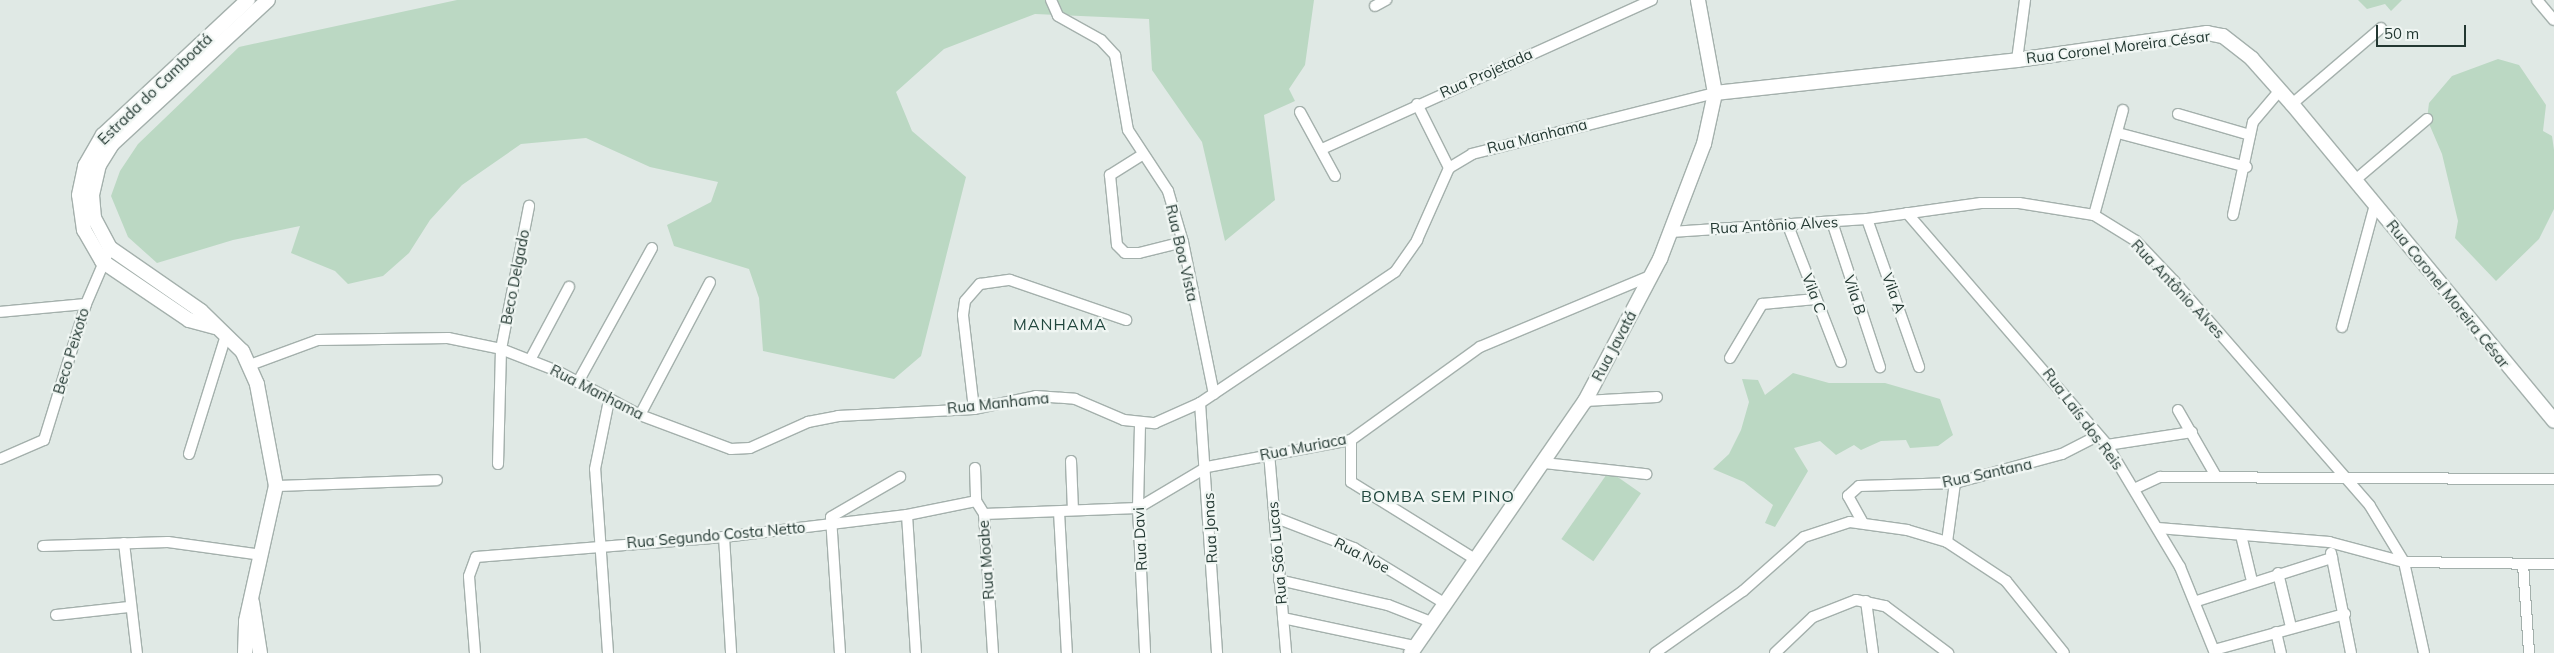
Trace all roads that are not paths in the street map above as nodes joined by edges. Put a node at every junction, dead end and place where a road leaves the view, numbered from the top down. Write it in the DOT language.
graph roads {
  1 [pos="248,0"];
  2 [pos="268,0"];
  3 [pos="1051,0"];
  4 [pos="1386,0"];
  5 [pos="1652,0"];
  6 [pos="1698,0"];
  7 [pos="2025,0"];
  8 [pos="2538,0"];
  9 [pos="1374,6"];
  10 [pos="2554,20"];
  11 [pos="2381,28"];
  12 [pos="203,50"];
  13 [pos="2017,60"];
  14 [pos="2280,90"];
  15 [pos="1715,93"];
  16 [pos="1417,104"];
  17 [pos="2292,104"];
  18 [pos="2123,110"];
  19 [pos="1300,112"];
  20 [pos="2178,114"];
  21 [pos="2427,118"];
  22 [pos="2118,133"];
  23 [pos="2250,135"];
  24 [pos="1322,149"];
  25 [pos="1142,155"];
  26 [pos="2247,166"];
  27 [pos="1449,168"];
  28 [pos="1335,176"];
  29 [pos="2354,180"];
  30 [pos="2375,205"];
  31 [pos="529,206"];
  32 [pos="1907,213"];
  33 [pos="2094,215"];
  34 [pos="2233,215"];
  35 [pos="1867,219"];
  36 [pos="1832,222"];
  37 [pos="1787,223"];
  38 [pos="1671,232"];
  39 [pos="1183,242"];
  40 [pos="110,248"];
  41 [pos="652,248"];
  42 [pos="99,267"];
  43 [pos="1652,275"];
  44 [pos="710,282"];
  45 [pos="569,288"];
  46 [pos="1816,299"];
  47 [pos="86,304"];
  48 [pos="0,312"];
  49 [pos="1126,320"];
  50 [pos="2342,327"];
  51 [pos="220,331"];
  52 [pos="501,349"];
  53 [pos="1730,358"];
  54 [pos="530,360"];
  55 [pos="1841,362"];
  56 [pos="250,365"];
  57 [pos="1880,367"];
  58 [pos="1920,367"];
  59 [pos="578,382"];
  60 [pos="1214,394"];
  61 [pos="1657,397"];
  62 [pos="610,400"];
  63 [pos="1585,401"];
  64 [pos="1200,403"];
  65 [pos="974,408"];
  66 [pos="2178,410"];
  67 [pos="640,415"];
  68 [pos="2554,421"];
  69 [pos="1140,425"];
  70 [pos="2192,432"];
  71 [pos="2097,436"];
  72 [pos="1351,440"];
  73 [pos="2106,445"];
  74 [pos="1269,453"];
  75 [pos="189,454"];
  76 [pos="0,459"];
  77 [pos="1071,461"];
  78 [pos="1544,463"];
  79 [pos="498,464"];
  80 [pos="975,468"];
  81 [pos="1207,468"];
  82 [pos="1646,474"];
  83 [pos="2216,476"];
  84 [pos="900,477"];
  85 [pos="2345,478"];
  86 [pos="437,480"];
  87 [pos="2554,480"];
  88 [pos="1955,483"];
  89 [pos="276,486"];
  90 [pos="2134,489"];
  91 [pos="976,501"];
  92 [pos="1138,508"];
  93 [pos="1073,510"];
  94 [pos="1059,512"];
  95 [pos="984,514"];
  96 [pos="907,515"];
  97 [pos="1274,517"];
  98 [pos="1863,523"];
  99 [pos="832,524"];
  100 [pos="2158,528"];
  101 [pos="2241,535"];
  102 [pos="724,537"];
  103 [pos="1947,542"];
  104 [pos="2329,542"];
  105 [pos="124,543"];
  106 [pos="602,545"];
  107 [pos="42,546"];
  108 [pos="262,555"];
  109 [pos="1472,558"];
  110 [pos="2332,558"];
  111 [pos="2404,562"];
  112 [pos="2523,564"];
  113 [pos="2554,564"];
  114 [pos="2278,573"];
  115 [pos="1279,580"];
  116 [pos="2252,581"];
  117 [pos="251,597"];
  118 [pos="2197,600"];
  119 [pos="1866,601"];
  120 [pos="1444,603"];
  121 [pos="129,607"];
  122 [pos="2345,614"];
  123 [pos="56,615"];
  124 [pos="1283,618"];
  125 [pos="1431,622"];
  126 [pos="2291,627"];
  127 [pos="2276,632"];
  128 [pos="1413,650"];
  129 [pos="2214,651"];
  130 [pos="136,653"];
  131 [pos="245,653"];
  132 [pos="260,653"];
  133 [pos="475,653"];
  134 [pos="608,653"];
  135 [pos="731,653"];
  136 [pos="840,653"];
  137 [pos="916,653"];
  138 [pos="993,653"];
  139 [pos="1067,653"];
  140 [pos="1146,653"];
  141 [pos="1217,653"];
  142 [pos="1286,653"];
  143 [pos="1655,653"];
  144 [pos="1775,653"];
  145 [pos="1873,653"];
  146 [pos="1948,653"];
  147 [pos="2064,653"];
  148 [pos="2281,653"];
  149 [pos="2351,653"];
  150 [pos="2424,653"];
  151 [pos="2529,653"];
  1 -- 12 [label="street, Estrada do Camboatá"];
  2 -- 12 [label="street, Estrada do Camboatá"];
  3 -- 25 [label="street, Rua Boa Vista"];
  4 -- 9 [label="street"];
  5 -- 16 [label="street, Rua Projetada"];
  6 -- 15 [label="street, Rua Javatá"];
  7 -- 13 [label="street"];
  8 -- 10 [label="street"];
  11 -- 17 [label="street"];
  12 -- 40 [label="street, Estrada do Camboatá"];
  12 -- 42 [label="street, Estrada do Camboatá"];
  13 -- 14 [label="street, Rua Coronel Moreira César"];
  13 -- 15 [label="street, Rua Coronel Moreira César"];
  14 -- 17 [label="street, Rua Coronel Moreira César"];
  14 -- 23 [label="street"];
  15 -- 27 [label="street, Rua Manhama"];
  15 -- 38 [label="street, Rua Javatá"];
  16 -- 24 [label="street, Rua Projetada"];
  16 -- 27 [label="street"];
  17 -- 29 [label="street, Rua Coronel Moreira César"];
  18 -- 22 [label="street"];
  19 -- 24 [label="street"];
  20 -- 23 [label="street"];
  21 -- 29 [label="street"];
  22 -- 26 [label="street"];
  22 -- 33 [label="street"];
  23 -- 26 [label="street"];
  24 -- 28 [label="street"];
  25 -- 39 [label="street, Rua Boa Vista"];
  25 -- 39 [label="street"];
  26 -- 34 [label="street"];
  27 -- 60 [label="street"];
  29 -- 30 [label="street, Rua Coronel Moreira César"];
  30 -- 50 [label="street"];
  30 -- 68 [label="street, Rua Coronel Moreira César"];
  31 -- 52 [label="street, Beco Delgado"];
  32 -- 33 [label="street, Rua Antônio Alves"];
  32 -- 35 [label="street, Rua Antônio Alves"];
  32 -- 71 [label="street, Rua Laís dos Reis"];
  33 -- 85 [label="street, Rua Antônio Alves"];
  35 -- 36 [label="street, Rua Antônio Alves"];
  35 -- 58 [label="street, Vila A"];
  36 -- 37 [label="street, Rua Antônio Alves"];
  36 -- 57 [label="street, Vila B"];
  37 -- 38 [label="street, Rua Antônio Alves"];
  37 -- 46 [label="street, Vila C"];
  38 -- 43 [label="street, Rua Javatá"];
  39 -- 60 [label="street, Rua Boa Vista"];
  40 -- 42 [label="street, Beco Peixoto"];
  40 -- 51 [label="street, Estrada do Camboatá"];
  41 -- 59 [label="street"];
  42 -- 47 [label="street, Beco Peixoto"];
  42 -- 51 [label="street, Estrada do Camboatá"];
  43 -- 63 [label="street, Rua Javatá"];
  43 -- 72 [label="street, Rua Muriaca"];
  44 -- 67 [label="street"];
  45 -- 54 [label="street"];
  46 -- 53 [label="street"];
  46 -- 55 [label="street, Vila C"];
  47 -- 48 [label="street"];
  47 -- 76 [label="street, Beco Peixoto"];
  49 -- 65 [label="street"];
  51 -- 56 [label="street, Estrada do Camboatá"];
  51 -- 75 [label="street"];
  52 -- 54 [label="street, Rua Manhama"];
  52 -- 56 [label="street, Rua Manhama"];
  52 -- 79 [label="street, Beco Delgado"];
  54 -- 59 [label="street, Rua Manhama"];
  56 -- 89 [label="street, Estrada do Camboatá"];
  59 -- 62 [label="street, Rua Manhama"];
  60 -- 64 [label="street"];
  61 -- 63 [label="street"];
  62 -- 67 [label="street, Rua Manhama"];
  62 -- 106 [label="street"];
  63 -- 78 [label="street, Rua Javatá"];
  64 -- 69 [label="street"];
  64 -- 81 [label="street, Rua Jonas"];
  65 -- 67 [label="street, Rua Manhama"];
  65 -- 69 [label="street, Rua Manhama"];
  66 -- 70 [label="street"];
  69 -- 92 [label="street, Rua Davi"];
  70 -- 73 [label="street"];
  70 -- 83 [label="street"];
  71 -- 73 [label="street, Rua Laís dos Reis"];
  71 -- 88 [label="street, Rua Santana"];
  72 -- 74 [label="street, Rua Muriaca"];
  72 -- 109 [label="street"];
  73 -- 90 [label="street, Rua Laís dos Reis"];
  74 -- 81 [label="street, Rua Muriaca"];
  74 -- 97 [label="street, Rua São Lucas"];
  77 -- 93 [label="street"];
  78 -- 82 [label="street"];
  78 -- 109 [label="street, Rua Javatá"];
  80 -- 91 [label="street, Rua Moabe"];
  81 -- 92 [label="street, Rua Muriaca"];
  81 -- 141 [label="street, Rua Jonas"];
  83 -- 85 [label="street"];
  83 -- 90 [label="street"];
  84 -- 99 [label="street"];
  85 -- 87 [label="street"];
  85 -- 111 [label="street, Rua Antônio Alves"];
  86 -- 89 [label="street"];
  88 -- 98 [label="street, Rua Santana"];
  88 -- 103 [label="street"];
  89 -- 108 [label="street, Estrada do Camboatá"];
  90 -- 100 [label="street, Rua Laís dos Reis"];
  91 -- 95 [label="street, Rua Moabe"];
  91 -- 96 [label="street, Rua Segundo Costa Netto"];
  92 -- 93 [label="street, Rua Muriaca"];
  92 -- 140 [label="street, Rua Davi"];
  93 -- 94 [label="street, Rua Muriaca"];
  94 -- 95 [label="street, Rua Muriaca"];
  94 -- 139 [label="street"];
  95 -- 138 [label="street, Rua Moabe"];
  96 -- 99 [label="street, Rua Segundo Costa Netto"];
  96 -- 137 [label="street"];
  97 -- 115 [label="street, Rua São Lucas"];
  97 -- 120 [label="street, Rua Noe"];
  98 -- 103 [label="street"];
  98 -- 143 [label="street"];
  99 -- 102 [label="street, Rua Segundo Costa Netto"];
  99 -- 136 [label="street"];
  100 -- 101 [label="street"];
  100 -- 118 [label="street, Rua Laís dos Reis"];
  101 -- 104 [label="street"];
  101 -- 116 [label="street"];
  102 -- 106 [label="street, Rua Segundo Costa Netto"];
  102 -- 135 [label="street"];
  103 -- 147 [label="street"];
  104 -- 110 [label="street"];
  104 -- 111 [label="street"];
  105 -- 107 [label="street"];
  105 -- 108 [label="street"];
  105 -- 121 [label="street"];
  106 -- 133 [label="street, Rua Segundo Costa Netto"];
  106 -- 134 [label="street"];
  108 -- 117 [label="street, Estrada do Camboatá"];
  109 -- 120 [label="street, Rua Javatá"];
  110 -- 114 [label="street"];
  110 -- 122 [label="street"];
  111 -- 112 [label="street"];
  111 -- 150 [label="street, Rua Antônio Alves"];
  112 -- 113 [label="street"];
  112 -- 151 [label="street"];
  114 -- 116 [label="street"];
  114 -- 126 [label="street"];
  115 -- 124 [label="street, Rua São Lucas"];
  115 -- 125 [label="street"];
  116 -- 118 [label="street"];
  117 -- 131 [label="street, Estrada do Camboatá"];
  117 -- 132 [label="street, Estrada do Camboatá"];
  118 -- 129 [label="street, Rua Laís dos Reis"];
  119 -- 144 [label="street"];
  119 -- 145 [label="street"];
  119 -- 146 [label="street"];
  120 -- 125 [label="street, Rua Javatá"];
  121 -- 123 [label="street"];
  121 -- 130 [label="street"];
  122 -- 126 [label="street"];
  122 -- 149 [label="street"];
  124 -- 128 [label="street"];
  124 -- 142 [label="street, Rua São Lucas"];
  125 -- 128 [label="street, Rua Javatá"];
  126 -- 127 [label="street"];
  127 -- 129 [label="street"];
  127 -- 148 [label="street"];
}
